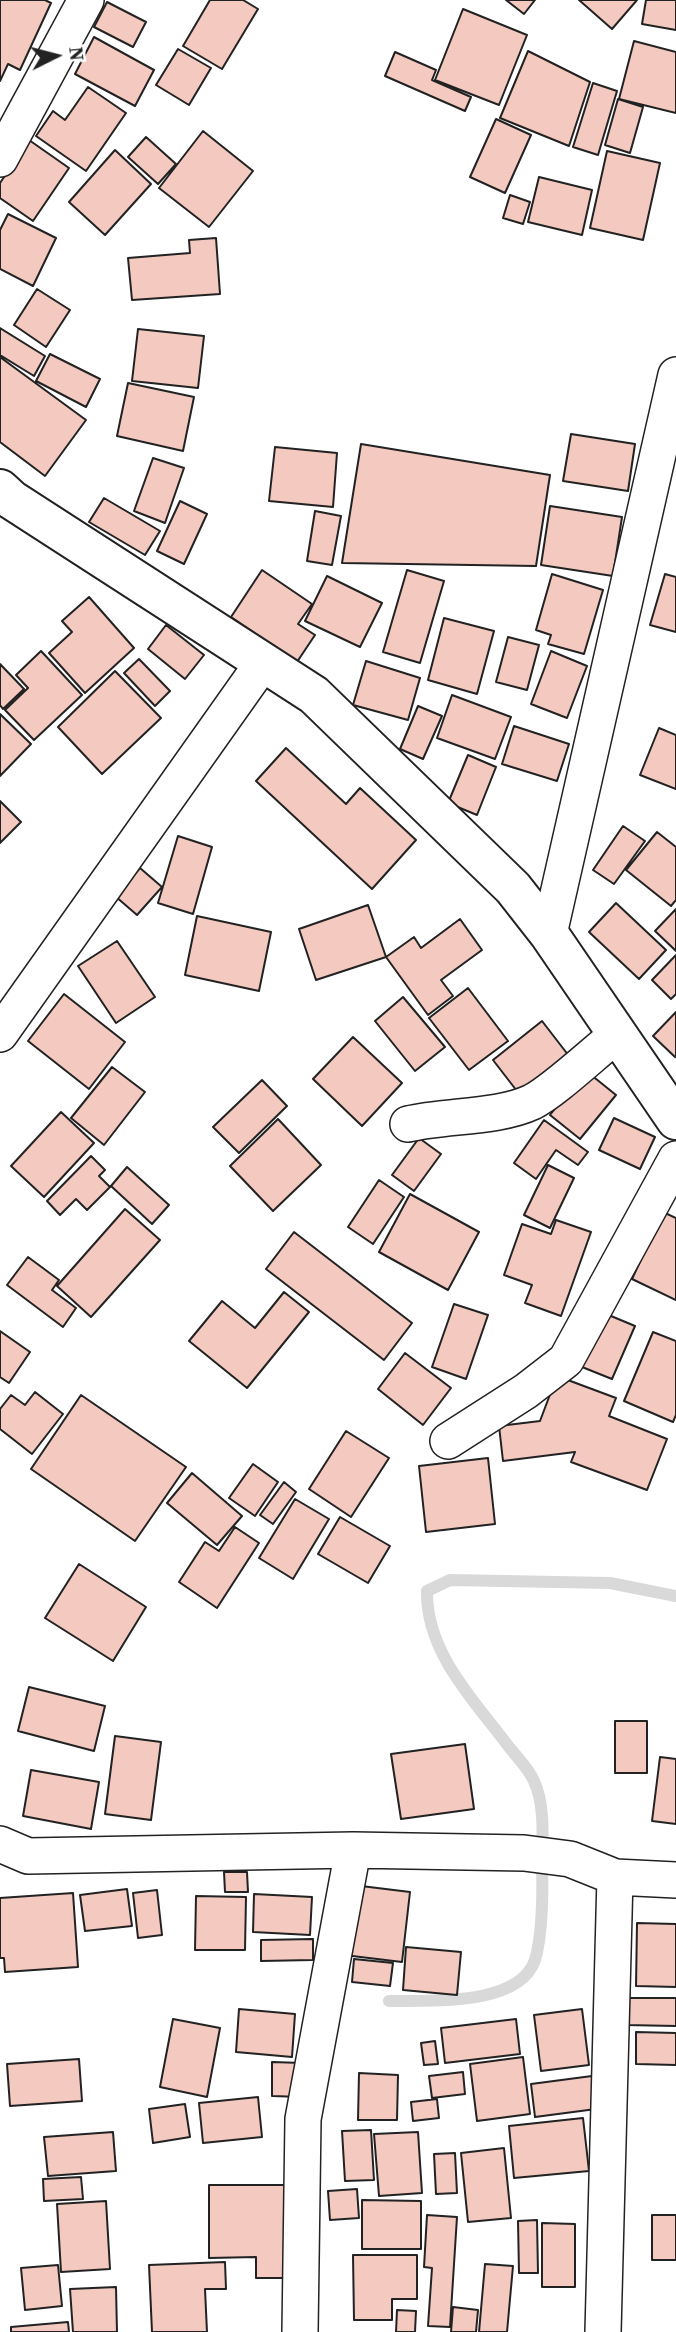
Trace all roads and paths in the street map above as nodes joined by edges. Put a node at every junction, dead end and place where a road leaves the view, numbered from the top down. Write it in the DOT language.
graph roads {
  1 [pos="86,0"];
  2 [pos="0,159"];
  3 [pos="676,375"];
  4 [pos="0,489"];
  5 [pos="262,664"];
  6 [pos="550,934"];
  7 [pos="0,1034"];
  8 [pos="618,1034"];
  9 [pos="676,1120"];
  10 [pos="408,1124"];
  11 [pos="676,1159"];
  12 [pos="449,1441"];
  13 [pos="0,1844"];
  14 [pos="353,1850"];
  15 [pos="615,1877"];
  16 [pos="676,1880"];
  17 [pos="300,2332"];
  18 [pos="603,2332"];
  1 -- 2 [label="street"];
  3 -- 6 [label="street"];
  4 -- 5 [label="street"];
  5 -- 6 [label="street"];
  5 -- 7 [label="street"];
  6 -- 8 [label="street"];
  8 -- 9 [label="street"];
  8 -- 10 [label="street"];
  11 -- 12 [label="street"];
  13 -- 14 [label="street"];
  14 -- 15 [label="street"];
  14 -- 17 [label="street"];
  15 -- 16 [label="street"];
  15 -- 18 [label="street"];
}
